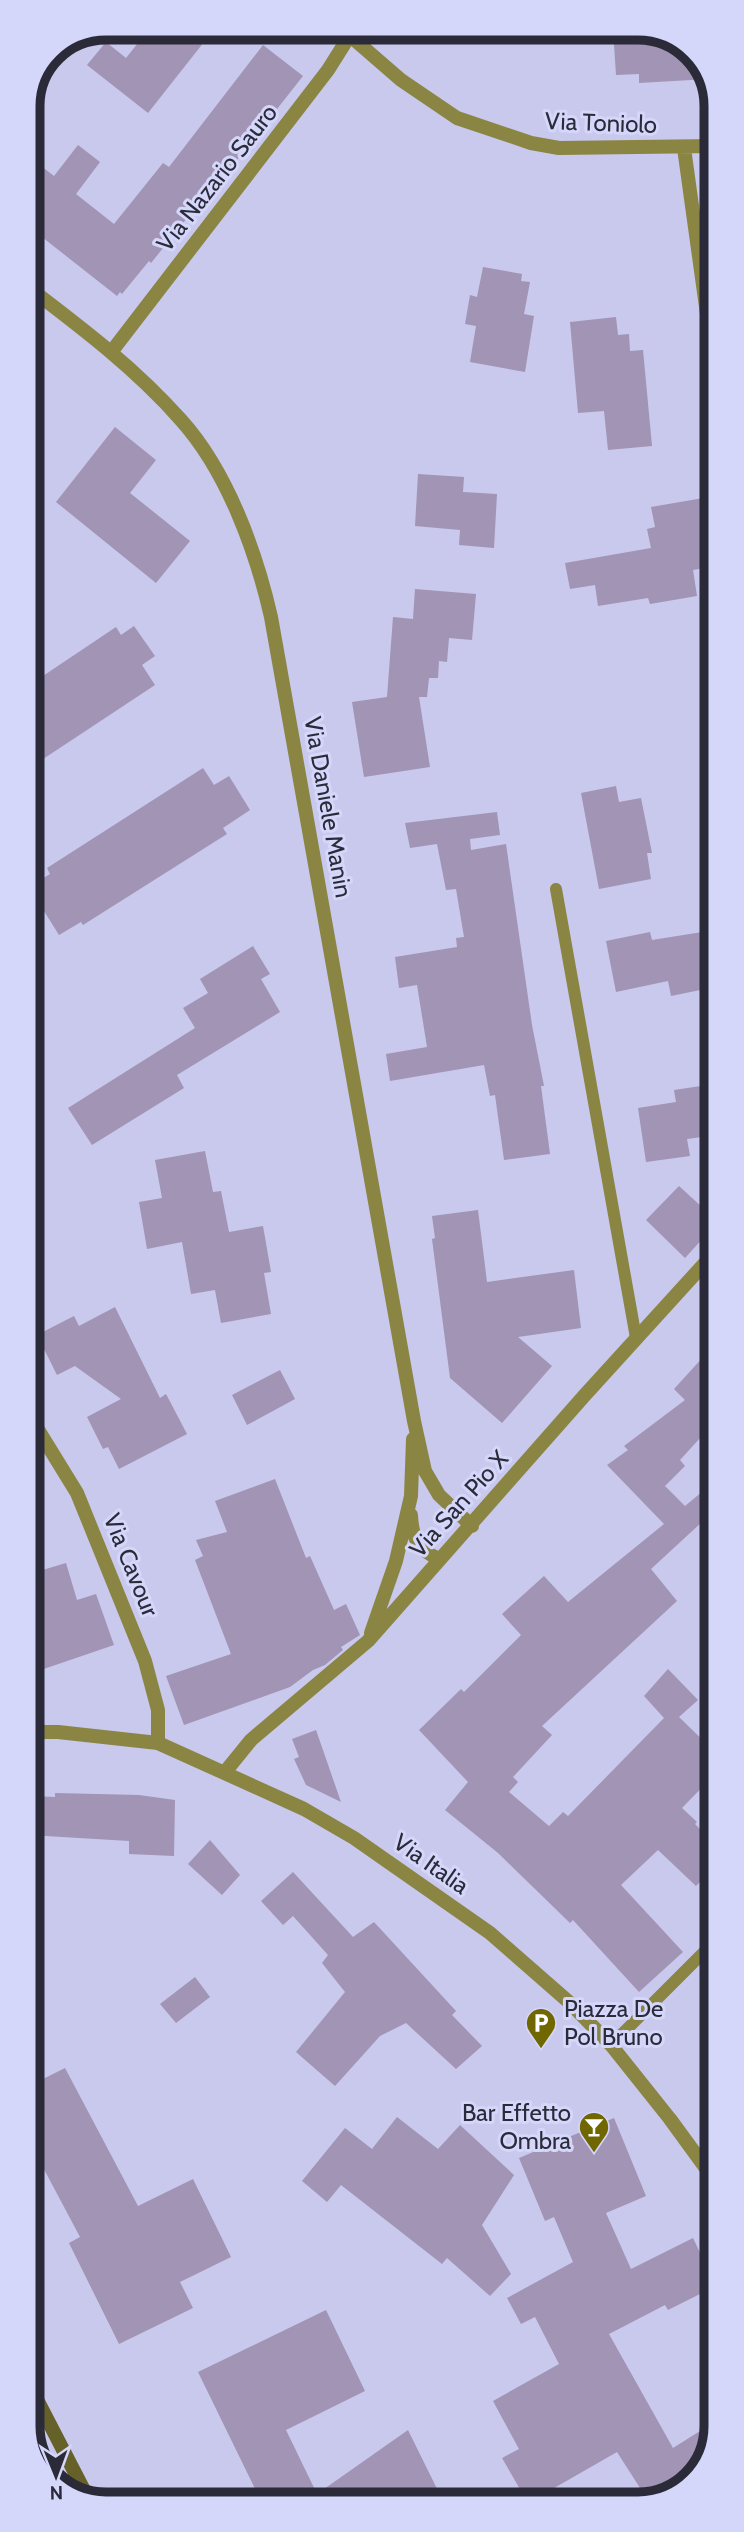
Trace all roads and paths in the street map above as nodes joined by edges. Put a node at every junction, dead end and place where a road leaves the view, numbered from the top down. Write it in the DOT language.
graph roads {
  1 [pos="343,40"];
  2 [pos="357,40"];
  3 [pos="704,147"];
  4 [pos="684,148"];
  5 [pos="704,293"];
  6 [pos="40,296"];
  7 [pos="112,351"];
  8 [pos="556,889"];
  9 [pos="704,1264"];
  10 [pos="636,1338"];
  11 [pos="414,1421"];
  12 [pos="40,1433"];
  13 [pos="411,1496"];
  14 [pos="472,1526"];
  15 [pos="440,1559"];
  16 [pos="368,1641"];
  17 [pos="40,1732"];
  18 [pos="158,1743"];
  19 [pos="225,1772"];
  20 [pos="704,1952"];
  21 [pos="611,2045"];
  22 [pos="704,2166"];
  23 [pos="40,2405"];
  24 [pos="82,2487"];
  1 -- 7 [label="street, Via Nazario Sauro"];
  2 -- 4 [label="street, Via Toniolo"];
  3 -- 4 [label="street, Via Toniolo"];
  4 -- 5 [label="street"];
  6 -- 7 [label="street, Via Daniele Manin"];
  7 -- 11 [label="street, Via Daniele Manin"];
  8 -- 10 [label="lane"];
  9 -- 10 [label="street, Via San Pio X"];
  10 -- 14 [label="street, Via San Pio X"];
  11 -- 13 [label="street, Via Daniele Manin"];
  11 -- 14 [label="street, Via Daniele Manin"];
  12 -- 18 [label="street, Via Cavour"];
  13 -- 15 [label="street"];
  13 -- 16 [label="street, Via Daniele Manin"];
  14 -- 15 [label="street, Via San Pio X"];
  15 -- 16 [label="street, Via San Pio X"];
  16 -- 19 [label="street, Via San Pio X"];
  17 -- 18 [label="street, Via Italia"];
  18 -- 19 [label="street, Via Italia"];
  19 -- 21 [label="street, Via Italia"];
  20 -- 21 [label="lane"];
  21 -- 22 [label="street, Via Italia"];
  23 -- 24 [label="main road"];
}
